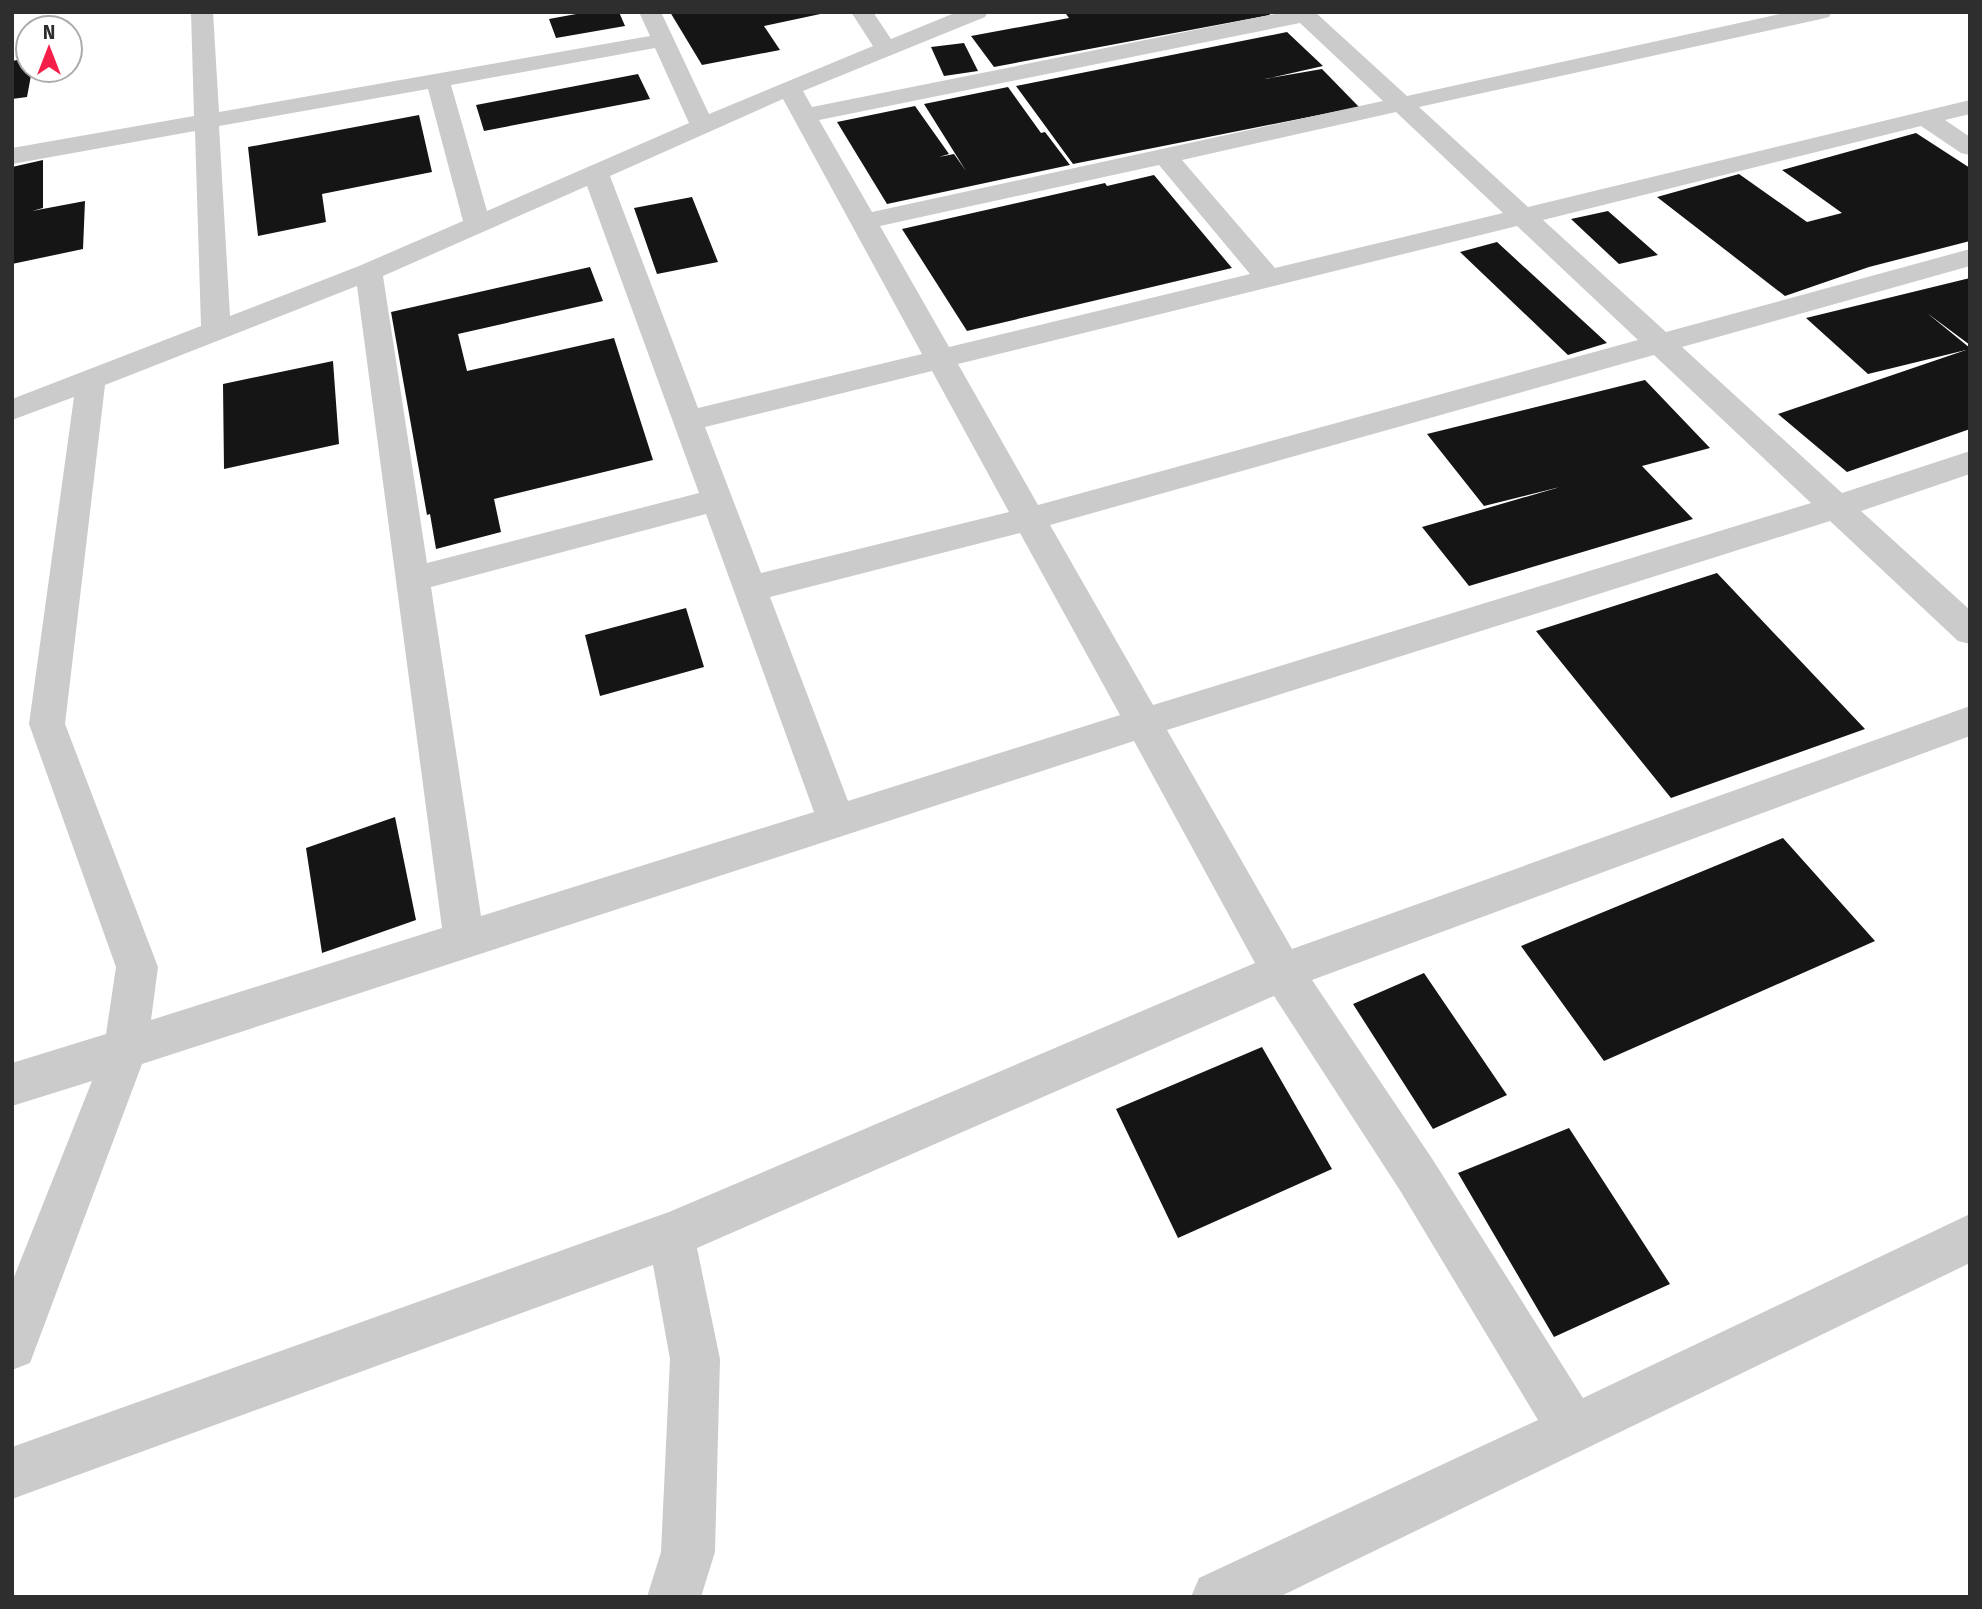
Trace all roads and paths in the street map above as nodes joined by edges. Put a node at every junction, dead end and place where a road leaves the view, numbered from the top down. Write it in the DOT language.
graph roads {
  1 [pos="202,12"];
  2 [pos="650,12"];
  3 [pos="862,12"];
  4 [pos="977,12"];
  5 [pos="1821,12"];
  6 [pos="1304,14"];
  7 [pos="663,40"];
  8 [pos="886,48"];
  9 [pos="438,80"];
  10 [pos="797,102"];
  11 [pos="1402,104"];
  12 [pos="1970,107"];
  13 [pos="1925,118"];
  14 [pos="207,121"];
  15 [pos="703,127"];
  16 [pos="1970,148"];
  17 [pos="12,156"];
  18 [pos="1165,156"];
  19 [pos="596,174"];
  20 [pos="1522,216"];
  21 [pos="863,222"];
  22 [pos="478,226"];
  23 [pos="1970,257"];
  24 [pos="369,272"];
  25 [pos="1269,279"];
  26 [pos="216,331"];
  27 [pos="1658,342"];
  28 [pos="940,360"];
  29 [pos="91,380"];
  30 [pos="12,410"];
  31 [pos="688,421"];
  32 [pos="1970,462"];
  33 [pos="717,500"];
  34 [pos="1836,507"];
  35 [pos="1029,519"];
  36 [pos="413,579"];
  37 [pos="750,589"];
  38 [pos="1970,631"];
  39 [pos="1970,721"];
  40 [pos="1143,723"];
  41 [pos="837,822"];
  42 [pos="464,940"];
  43 [pos="1282,972"];
  44 [pos="126,1049"];
  45 [pos="12,1085"];
  46 [pos="671,1235"];
  47 [pos="1970,1238"];
  48 [pos="12,1345"];
  49 [pos="1573,1430"];
  50 [pos="12,1473"];
  51 [pos="674,1597"];
  52 [pos="1218,1597"];
  1 -- 14 [label="street"];
  2 -- 7 [label="street"];
  3 -- 8 [label="street"];
  4 -- 8 [label="street"];
  5 -- 11 [label="street"];
  6 -- 10 [label="street"];
  6 -- 11 [label="street"];
  7 -- 9 [label="street"];
  7 -- 15 [label="street"];
  8 -- 10 [label="street"];
  9 -- 14 [label="street"];
  9 -- 22 [label="street"];
  10 -- 15 [label="street"];
  10 -- 21 [label="street"];
  11 -- 18 [label="street"];
  11 -- 20 [label="street"];
  12 -- 13 [label="street"];
  13 -- 16 [label="street"];
  13 -- 20 [label="street"];
  14 -- 17 [label="street"];
  14 -- 26 [label="street"];
  15 -- 19 [label="street"];
  18 -- 21 [label="street"];
  18 -- 25 [label="street"];
  19 -- 22 [label="street"];
  19 -- 31 [label="street"];
  20 -- 25 [label="street"];
  20 -- 27 [label="street"];
  21 -- 28 [label="street"];
  22 -- 24 [label="street"];
  23 -- 27 [label="street"];
  24 -- 26 [label="street"];
  24 -- 36 [label="street"];
  25 -- 28 [label="street"];
  26 -- 29 [label="street"];
  27 -- 34 [label="street"];
  27 -- 35 [label="street"];
  28 -- 31 [label="street"];
  28 -- 35 [label="street"];
  29 -- 30 [label="street"];
  29 -- 44 [label="street"];
  31 -- 33 [label="street"];
  32 -- 34 [label="street"];
  33 -- 36 [label="street"];
  33 -- 37 [label="street"];
  34 -- 38 [label="street"];
  34 -- 40 [label="street"];
  35 -- 37 [label="street"];
  35 -- 40 [label="street"];
  36 -- 42 [label="street"];
  37 -- 41 [label="street"];
  39 -- 43 [label="street"];
  40 -- 41 [label="street"];
  40 -- 43 [label="street"];
  41 -- 42 [label="street"];
  42 -- 44 [label="street"];
  43 -- 46 [label="street"];
  43 -- 49 [label="street"];
  44 -- 45 [label="street"];
  44 -- 48 [label="street"];
  46 -- 50 [label="street"];
  46 -- 51 [label="street"];
  47 -- 49 [label="street"];
  49 -- 52 [label="street"];
}
